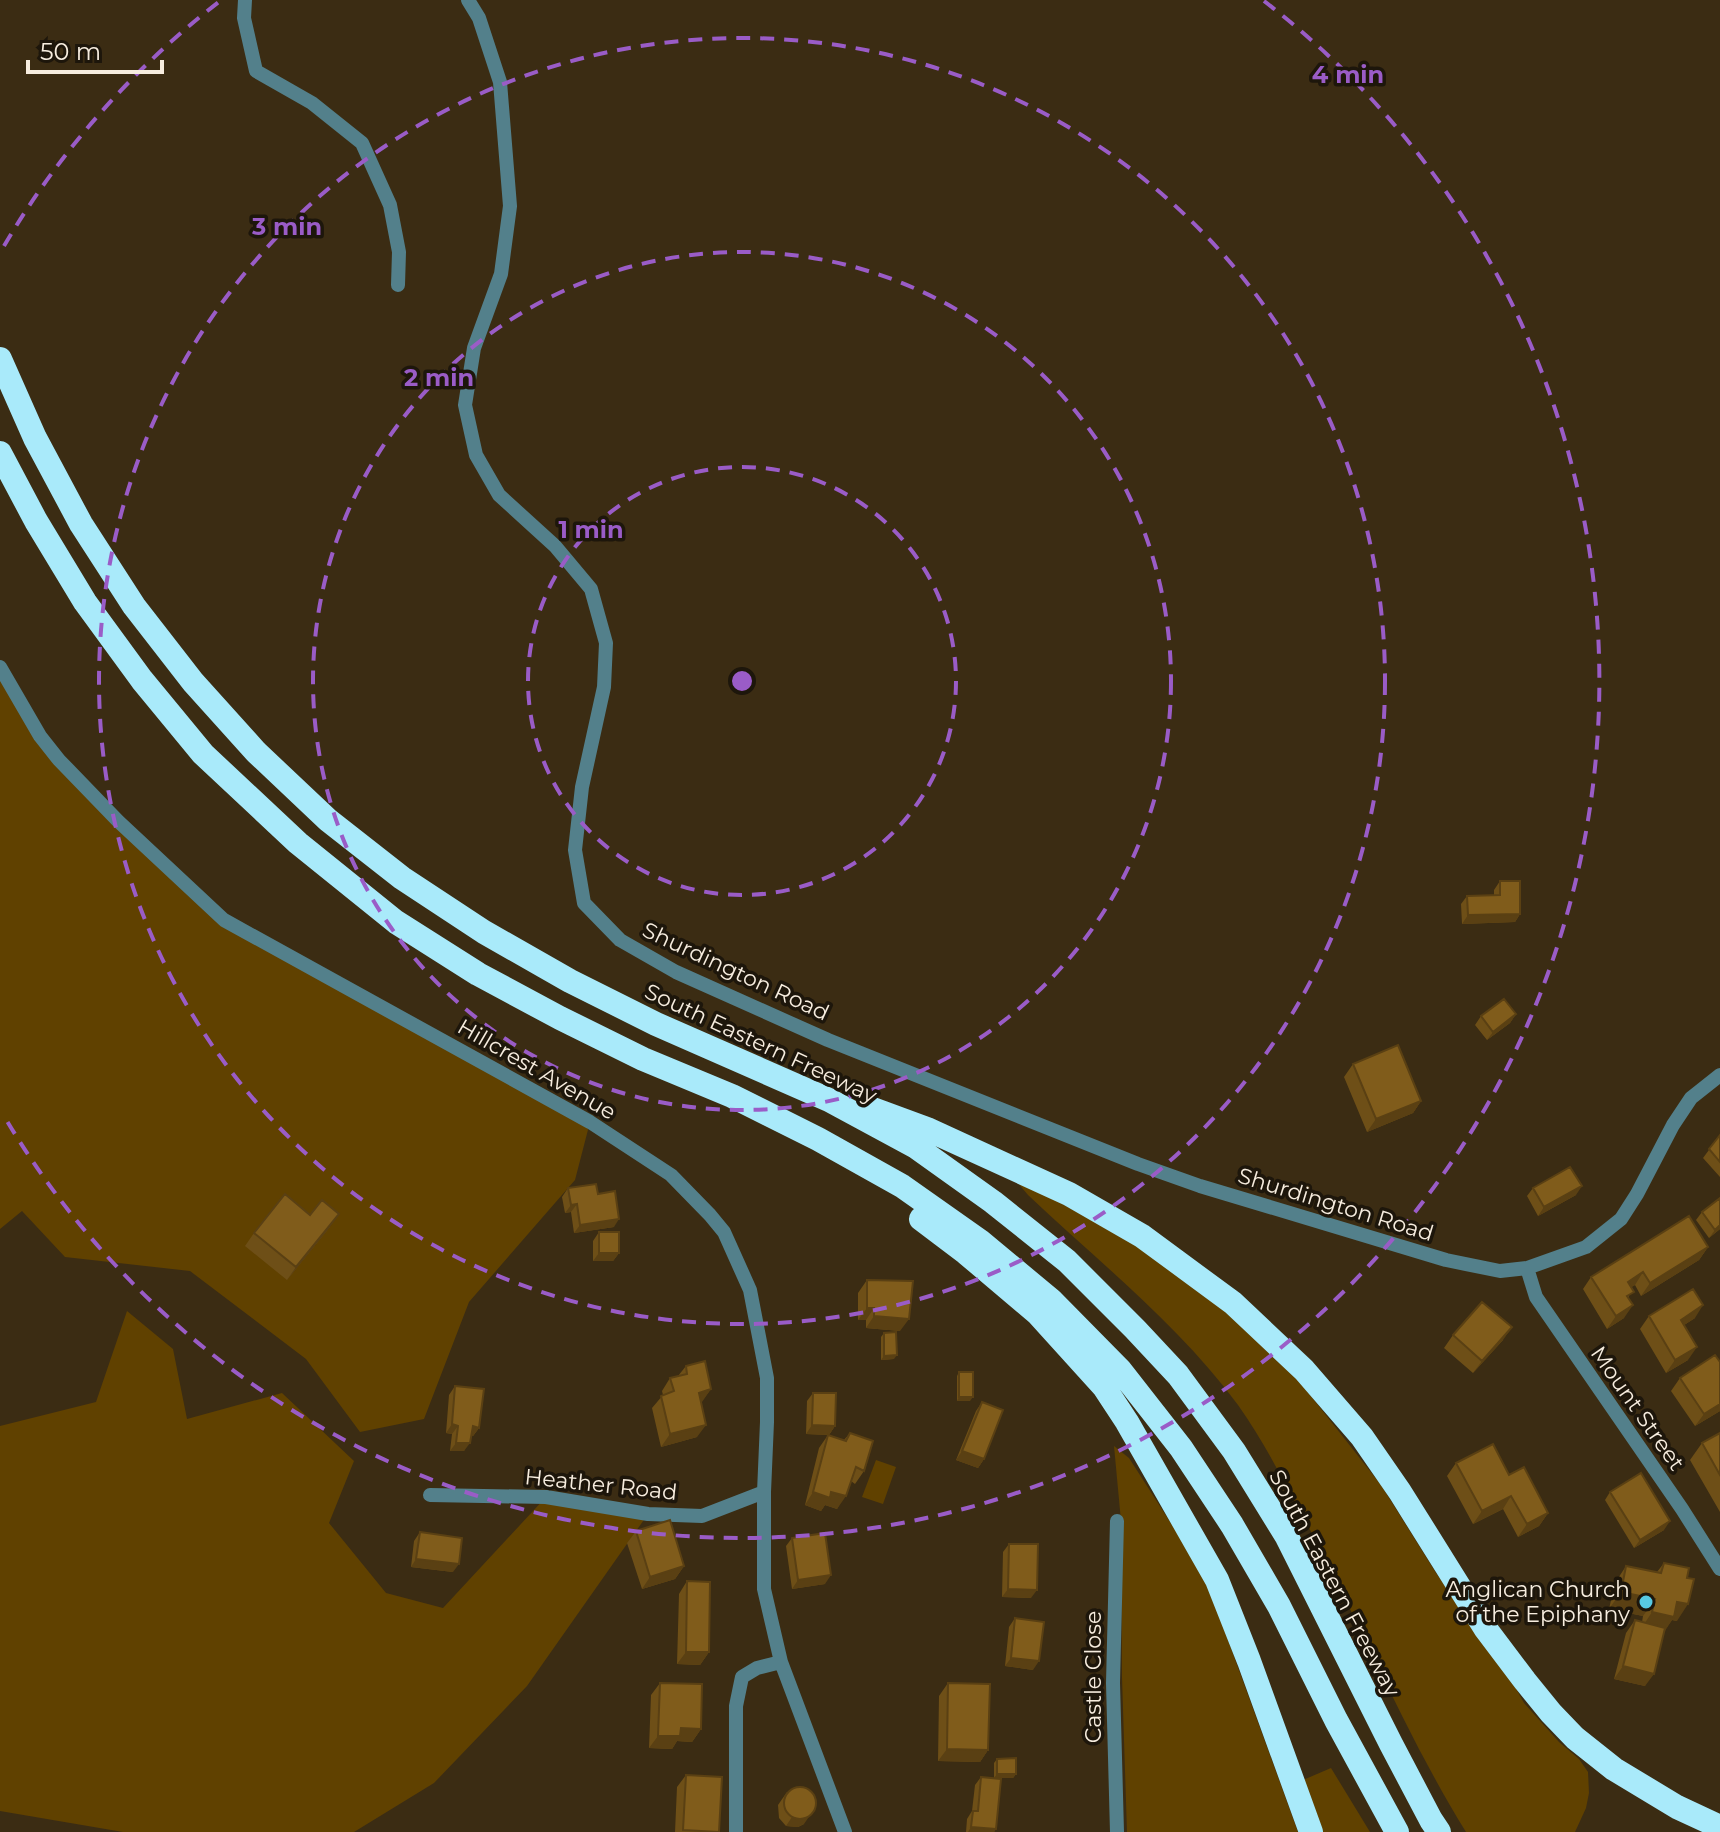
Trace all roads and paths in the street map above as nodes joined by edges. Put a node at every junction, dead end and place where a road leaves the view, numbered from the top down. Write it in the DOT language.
graph roads {
  1 [pos="245,0"];
  2 [pos="468,0"];
  3 [pos="398,285"];
  4 [pos="0,359"];
  5 [pos="0,453"];
  6 [pos="0,667"];
  7 [pos="744,1062"];
  8 [pos="1720,1075"];
  9 [pos="818,1139"];
  10 [pos="1527,1268"];
  11 [pos="764,1492"];
  12 [pos="430,1495"];
  13 [pos="1117,1521"];
  14 [pos="1720,1569"];
  15 [pos="781,1662"];
  16 [pos="1720,1827"];
  17 [pos="736,1832"];
  18 [pos="845,1832"];
  19 [pos="1117,1832"];
  20 [pos="1311,1832"];
  21 [pos="1397,1832"];
  22 [pos="1439,1832"];
  1 -- 3 [label="street"];
  2 -- 10 [label="street, Shurdington Road"];
  4 -- 7 [label="highway, South Eastern Freeway"];
  5 -- 9 [label="highway"];
  6 -- 11 [label="street, Hillcrest Avenue"];
  7 -- 16 [label="highway"];
  7 -- 22 [label="highway, South Eastern Freeway"];
  8 -- 10 [label="street, Shurdington Road"];
  9 -- 20 [label="highway"];
  9 -- 21 [label="highway"];
  10 -- 14 [label="street, Mount Street"];
  11 -- 12 [label="street, Heather Road"];
  11 -- 15 [label="street, Hillcrest Avenue"];
  13 -- 19 [label="street, Castle Close"];
  15 -- 17 [label="street"];
  15 -- 18 [label="street, Hillcrest Avenue"];
}
